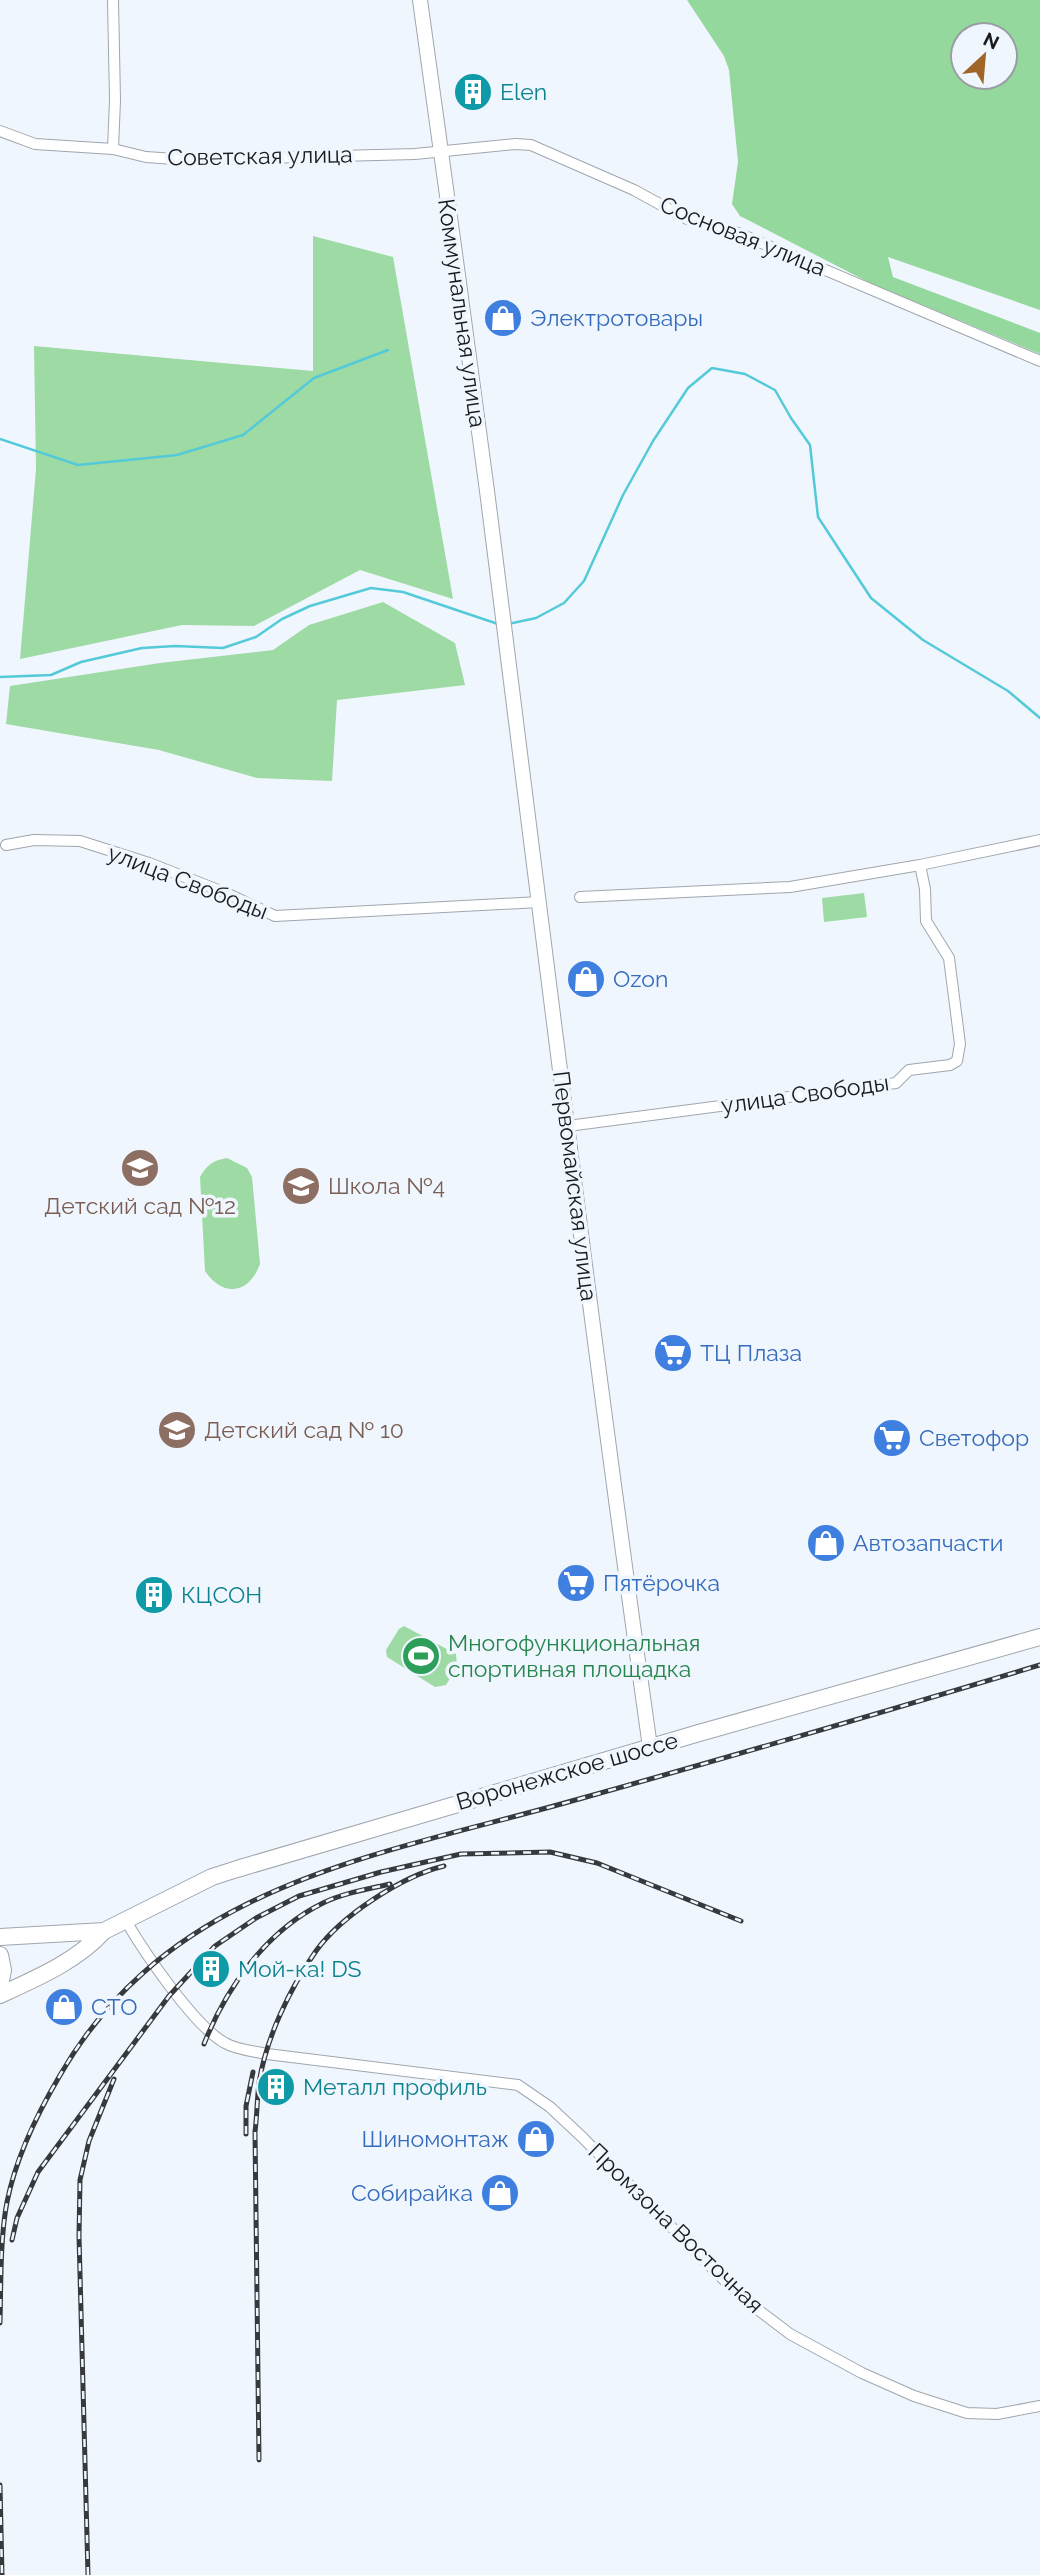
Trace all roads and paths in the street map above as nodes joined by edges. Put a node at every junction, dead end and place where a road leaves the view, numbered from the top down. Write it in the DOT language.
graph roads {
  1 [pos="113,0"];
  2 [pos="420,0"];
  3 [pos="0,131"];
  4 [pos="113,149"];
  5 [pos="440,152"];
  6 [pos="1040,361"];
  7 [pos="502,625"];
  8 [pos="1040,840"];
  9 [pos="6,845"];
  10 [pos="920,865"];
  11 [pos="580,897"];
  12 [pos="539,902"];
  13 [pos="568,1126"];
  14 [pos="1040,1637"];
  15 [pos="650,1747"];
  16 [pos="126,1921"];
  17 [pos="104,1931"];
  18 [pos="0,1937"];
  19 [pos="0,1955"];
  20 [pos="0,1986"];
  21 [pos="0,1995"];
  22 [pos="1040,2406"];
  1 -- 4 [label="street"];
  2 -- 5 [label="street, Коммунальная улица"];
  3 -- 4 [label="street, Советская улица"];
  4 -- 5 [label="street, Советская улица"];
  5 -- 6 [label="street, Сосновая улица"];
  5 -- 7 [label="street, Коммунальная улица"];
  7 -- 12 [label="street, Первомайская улица"];
  8 -- 10 [label="street"];
  9 -- 12 [label="street, улица Свободы"];
  10 -- 11 [label="street"];
  10 -- 13 [label="street, улица Свободы"];
  12 -- 13 [label="street, Первомайская улица"];
  13 -- 15 [label="street, Первомайская улица"];
  14 -- 15 [label="main road, Воронежское шоссе"];
  15 -- 16 [label="main road, Воронежское шоссе"];
  16 -- 17 [label="main road, Воронежское шоссе"];
  16 -- 22 [label="street, Промзона Восточная"];
  17 -- 18 [label="main road, Воронежское шоссе"];
  17 -- 21 [label="main road, Воронежское шоссе"];
  19 -- 20 [label="main road"];
}
